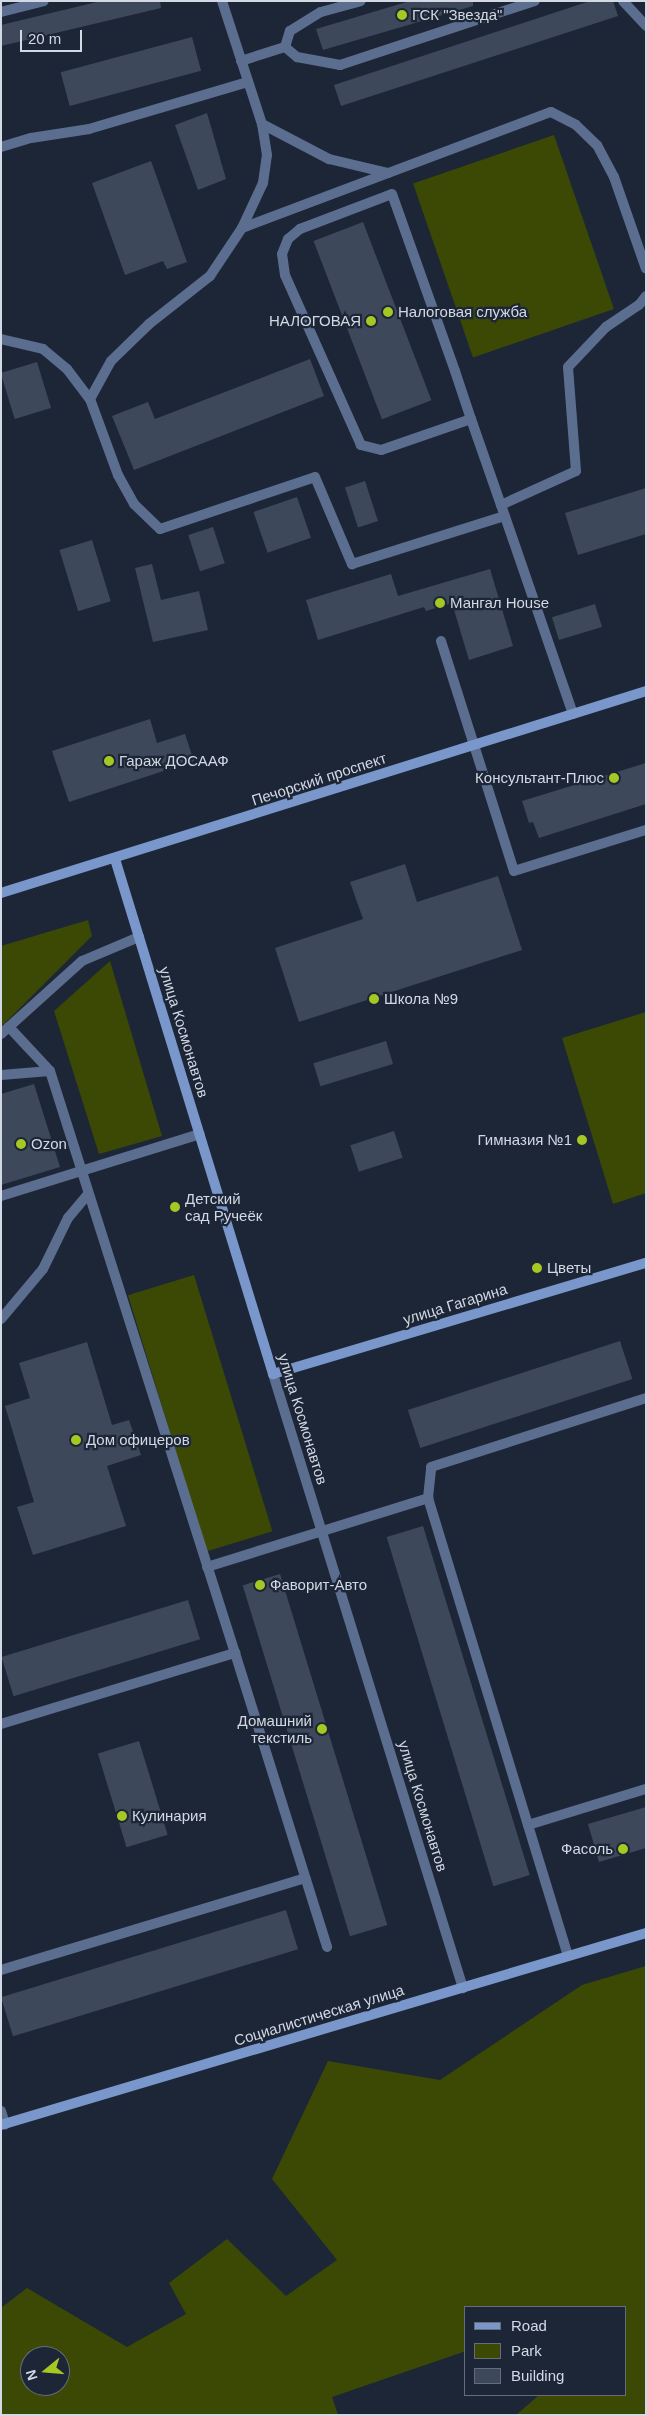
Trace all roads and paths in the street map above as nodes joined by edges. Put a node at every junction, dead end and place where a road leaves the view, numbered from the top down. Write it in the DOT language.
graph roads {
  1 [pos="44,1"];
  2 [pos="222,1"];
  3 [pos="360,1"];
  4 [pos="535,1"];
  5 [pos="623,1"];
  6 [pos="1,12"];
  7 [pos="646,26"];
  8 [pos="285,48"];
  9 [pos="241,61"];
  10 [pos="248,82"];
  11 [pos="262,124"];
  12 [pos="1,147"];
  13 [pos="390,173"];
  14 [pos="242,228"];
  15 [pos="646,269"];
  16 [pos="646,296"];
  17 [pos="1,339"];
  18 [pos="90,399"];
  19 [pos="471,418"];
  20 [pos="501,505"];
  21 [pos="504,516"];
  22 [pos="441,641"];
  23 [pos="646,691"];
  24 [pos="573,714"];
  25 [pos="474,746"];
  26 [pos="646,830"];
  27 [pos="115,859"];
  28 [pos="1,894"];
  29 [pos="139,937"];
  30 [pos="5,1030"];
  31 [pos="50,1071"];
  32 [pos="1,1075"];
  33 [pos="200,1134"];
  34 [pos="81,1171"];
  35 [pos="88,1194"];
  36 [pos="1,1196"];
  37 [pos="646,1262"];
  38 [pos="1,1320"];
  39 [pos="273,1374"];
  40 [pos="646,1398"];
  41 [pos="428,1498"];
  42 [pos="322,1530"];
  43 [pos="207,1567"];
  44 [pos="235,1653"];
  45 [pos="1,1724"];
  46 [pos="646,1789"];
  47 [pos="528,1825"];
  48 [pos="305,1878"];
  49 [pos="646,1933"];
  50 [pos="327,1947"];
  51 [pos="568,1956"];
  52 [pos="1,1970"];
  53 [pos="463,1988"];
  54 [pos="1,2112"];
  55 [pos="3,2125"];
  1 -- 6 [label="street"];
  2 -- 9 [label="street"];
  3 -- 8 [label="street"];
  4 -- 8 [label="street"];
  5 -- 7 [label="street"];
  8 -- 9 [label="street"];
  9 -- 10 [label="street"];
  10 -- 11 [label="street"];
  10 -- 12 [label="street"];
  11 -- 13 [label="street"];
  11 -- 14 [label="street"];
  13 -- 14 [label="street"];
  13 -- 15 [label="street"];
  14 -- 18 [label="street"];
  16 -- 20 [label="street"];
  17 -- 18 [label="street"];
  18 -- 21 [label="street"];
  19 -- 19 [label="street"];
  19 -- 20 [label="street"];
  20 -- 21 [label="street"];
  21 -- 24 [label="street"];
  22 -- 25 [label="street"];
  23 -- 24 [label="main road, Печорский проспект"];
  24 -- 25 [label="main road, Печорский проспект"];
  25 -- 26 [label="street"];
  25 -- 27 [label="main road, Печорский проспект"];
  27 -- 28 [label="main road, Печорский проспект"];
  27 -- 29 [label="main road, улица Космонавтов"];
  29 -- 30 [label="street"];
  29 -- 33 [label="main road, улица Космонавтов"];
  30 -- 31 [label="street"];
  31 -- 32 [label="street"];
  31 -- 34 [label="street"];
  33 -- 34 [label="street"];
  33 -- 39 [label="main road, улица Космонавтов"];
  34 -- 35 [label="street"];
  34 -- 36 [label="street"];
  35 -- 38 [label="street"];
  35 -- 43 [label="street"];
  37 -- 39 [label="main road, улица Гагарина"];
  39 -- 42 [label="street, улица Космонавтов"];
  40 -- 41 [label="street"];
  41 -- 42 [label="street"];
  41 -- 47 [label="street"];
  42 -- 43 [label="street"];
  42 -- 53 [label="street, улица Космонавтов"];
  43 -- 44 [label="street"];
  44 -- 45 [label="street"];
  44 -- 48 [label="street"];
  46 -- 47 [label="street"];
  47 -- 51 [label="street"];
  48 -- 50 [label="street"];
  48 -- 52 [label="street"];
  49 -- 51 [label="main road, Социалистическая улица"];
  51 -- 53 [label="main road, Социалистическая улица"];
  53 -- 55 [label="main road, Социалистическая улица"];
  54 -- 55 [label="street"];
}
